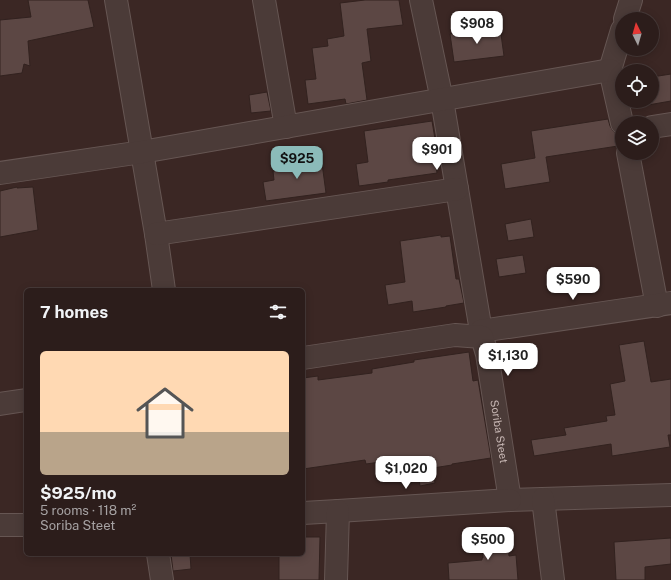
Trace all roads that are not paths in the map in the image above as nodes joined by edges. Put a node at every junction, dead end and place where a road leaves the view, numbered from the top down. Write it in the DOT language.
graph roads {
  1 [pos="116,0"];
  2 [pos="264,0"];
  3 [pos="421,0"];
  4 [pos="631,0"];
  5 [pos="627,12"];
  6 [pos="615,53"];
  7 [pos="610,70"];
  8 [pos="442,100"];
  9 [pos="620,116"];
  10 [pos="671,124"];
  11 [pos="659,126"];
  12 [pos="286,127"];
  13 [pos="142,152"];
  14 [pos="630,160"];
  15 [pos="0,172"];
  16 [pos="457,189"];
  17 [pos="156,234"];
  18 [pos="164,288"];
  19 [pos="664,304"];
  20 [pos="482,334"];
  21 [pos="305,358"];
  22 [pos="24,400"];
  23 [pos="0,404"];
  24 [pos="671,495"];
  25 [pos="543,499"];
  26 [pos="510,500"];
  27 [pos="338,511"];
  28 [pos="305,513"];
  29 [pos="0,525"];
  30 [pos="24,525"];
  31 [pos="158,556"];
  32 [pos="162,580"];
  33 [pos="336,580"];
  34 [pos="553,580"];
  1 -- 13 [label="street"];
  2 -- 12 [label="street"];
  3 -- 8 [label="street, Soriba Steet"];
  4 -- 5 [label="street"];
  6 -- 7 [label="street"];
  7 -- 8 [label="street"];
  7 -- 9 [label="street"];
  8 -- 12 [label="street"];
  8 -- 16 [label="street, Soriba Steet"];
  10 -- 11 [label="street"];
  12 -- 13 [label="street"];
  13 -- 15 [label="street"];
  13 -- 17 [label="street"];
  14 -- 19 [label="street"];
  16 -- 17 [label="street"];
  16 -- 20 [label="street, Soriba Steet"];
  17 -- 18 [label="street"];
  19 -- 20 [label="street"];
  20 -- 21 [label="street"];
  20 -- 26 [label="street, Soriba Steet"];
  22 -- 23 [label="street"];
  24 -- 25 [label="street"];
  25 -- 26 [label="street"];
  25 -- 34 [label="street"];
  26 -- 27 [label="street"];
  27 -- 28 [label="street"];
  27 -- 33 [label="street"];
  29 -- 30 [label="street"];
  31 -- 32 [label="street"];
}
